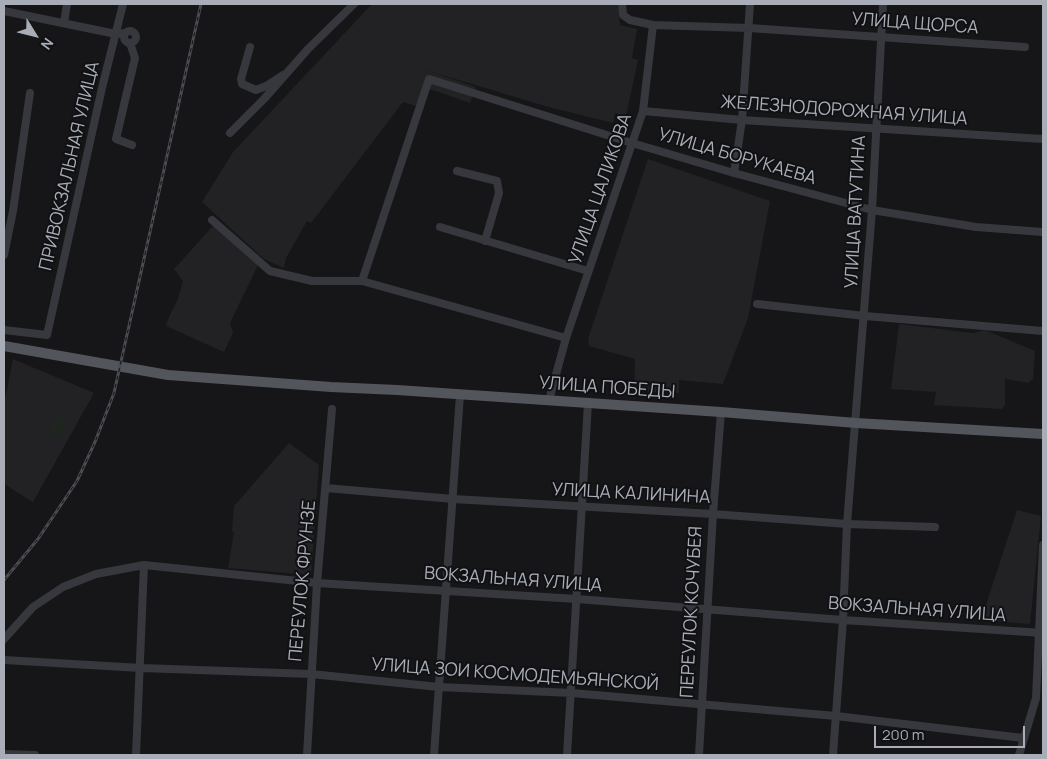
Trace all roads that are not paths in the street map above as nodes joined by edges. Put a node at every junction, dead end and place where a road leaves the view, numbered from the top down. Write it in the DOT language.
graph roads {
  1 [pos="67,4"];
  2 [pos="123,4"];
  3 [pos="354,4"];
  4 [pos="622,4"];
  5 [pos="750,4"];
  6 [pos="883,4"];
  7 [pos="4,11"];
  8 [pos="64,23"];
  9 [pos="653,25"];
  10 [pos="749,28"];
  11 [pos="116,34"];
  12 [pos="881,36"];
  13 [pos="250,46"];
  14 [pos="1025,47"];
  15 [pos="288,72"];
  16 [pos="30,93"];
  17 [pos="643,112"];
  18 [pos="742,120"];
  19 [pos="876,128"];
  20 [pos="230,134"];
  21 [pos="1043,139"];
  22 [pos="632,143"];
  23 [pos="132,145"];
  24 [pos="458,171"];
  25 [pos="734,173"];
  26 [pos="872,210"];
  27 [pos="212,220"];
  28 [pos="440,227"];
  29 [pos="1043,232"];
  30 [pos="485,241"];
  31 [pos="4,254"];
  32 [pos="588,271"];
  33 [pos="362,281"];
  34 [pos="757,304"];
  35 [pos="865,316"];
  36 [pos="4,330"];
  37 [pos="1043,331"];
  38 [pos="566,338"];
  39 [pos="4,346"];
  40 [pos="460,394"];
  41 [pos="549,400"];
  42 [pos="588,403"];
  43 [pos="332,409"];
  44 [pos="721,412"];
  45 [pos="856,423"];
  46 [pos="1043,434"];
  47 [pos="326,488"];
  48 [pos="453,499"];
  49 [pos="582,507"];
  50 [pos="713,514"];
  51 [pos="847,524"];
  52 [pos="935,528"];
  53 [pos="1043,545"];
  54 [pos="144,565"];
  55 [pos="317,583"];
  56 [pos="446,591"];
  57 [pos="577,599"];
  58 [pos="708,610"];
  59 [pos="843,620"];
  60 [pos="1041,633"];
  61 [pos="4,639"];
  62 [pos="4,660"];
  63 [pos="141,668"];
  64 [pos="311,674"];
  65 [pos="439,686"];
  66 [pos="572,693"];
  67 [pos="702,704"];
  68 [pos="836,716"];
  69 [pos="1023,738"];
  70 [pos="4,754"];
  71 [pos="35,755"];
  72 [pos="136,755"];
  73 [pos="307,755"];
  74 [pos="434,755"];
  75 [pos="567,755"];
  76 [pos="699,755"];
  77 [pos="833,755"];
  78 [pos="1019,755"];
  1 -- 8 [label="street"];
  2 -- 11 [label="street, ПРИВОКЗАЛЬНАЯ УЛИЦА"];
  3 -- 15 [label="street"];
  4 -- 9 [label="street"];
  5 -- 10 [label="street"];
  6 -- 12 [label="street, УЛИЦА ВАТУТИНА"];
  7 -- 8 [label="street"];
  8 -- 11 [label="street"];
  9 -- 10 [label="street, УЛИЦА ЩОРСА"];
  9 -- 17 [label="street, УЛИЦА ЦАЛИКОВА"];
  10 -- 12 [label="street, УЛИЦА ЩОРСА"];
  10 -- 18 [label="street"];
  11 -- 23 [label="street"];
  11 -- 36 [label="street, ПРИВОКЗАЛЬНАЯ УЛИЦА"];
  12 -- 14 [label="street, УЛИЦА ЩОРСА"];
  12 -- 19 [label="street, УЛИЦА ВАТУТИНА"];
  13 -- 15 [label="street"];
  15 -- 20 [label="street"];
  16 -- 31 [label="street"];
  17 -- 18 [label="street, ЖЕЛЕЗНОДОРОЖНАЯ УЛИЦА"];
  17 -- 22 [label="street, УЛИЦА ЦАЛИКОВА"];
  18 -- 19 [label="street, ЖЕЛЕЗНОДОРОЖНАЯ УЛИЦА"];
  18 -- 25 [label="street"];
  19 -- 21 [label="street, ЖЕЛЕЗНОДОРОЖНАЯ УЛИЦА"];
  19 -- 26 [label="street, УЛИЦА ВАТУТИНА"];
  22 -- 25 [label="street, УЛИЦА БОРУКАЕВА"];
  22 -- 32 [label="street, УЛИЦА ЦАЛИКОВА"];
  22 -- 33 [label="street, УЛИЦА БОРУКАЕВА"];
  24 -- 30 [label="street"];
  25 -- 26 [label="street, УЛИЦА БОРУКАЕВА"];
  26 -- 29 [label="street, УЛИЦА БОРУКАЕВА"];
  26 -- 35 [label="street, УЛИЦА ВАТУТИНА"];
  27 -- 33 [label="street"];
  28 -- 30 [label="street"];
  30 -- 32 [label="street"];
  32 -- 38 [label="street, УЛИЦА ЦАЛИКОВА"];
  33 -- 38 [label="street"];
  34 -- 35 [label="street"];
  35 -- 37 [label="street"];
  35 -- 45 [label="street, УЛИЦА ВАТУТИНА"];
  38 -- 41 [label="street, УЛИЦА ЦАЛИКОВА"];
  39 -- 40 [label="main road, УЛИЦА ПОБЕДЫ"];
  40 -- 41 [label="main road, УЛИЦА ПОБЕДЫ"];
  40 -- 48 [label="street"];
  41 -- 42 [label="main road, УЛИЦА ПОБЕДЫ"];
  42 -- 44 [label="main road, УЛИЦА ПОБЕДЫ"];
  42 -- 49 [label="street"];
  43 -- 47 [label="street, ПЕРЕУЛОК ФРУНЗЕ"];
  44 -- 45 [label="main road, УЛИЦА ПОБЕДЫ"];
  44 -- 50 [label="street, ПЕРЕУЛОК КОЧУБЕЯ"];
  45 -- 46 [label="main road, УЛИЦА ПОБЕДЫ"];
  45 -- 51 [label="street, УЛИЦА ВАТУТИНА"];
  47 -- 48 [label="street, УЛИЦА КАЛИНИНА"];
  47 -- 55 [label="street, ПЕРЕУЛОК ФРУНЗЕ"];
  48 -- 49 [label="street, УЛИЦА КАЛИНИНА"];
  48 -- 56 [label="street"];
  49 -- 50 [label="street, УЛИЦА КАЛИНИНА"];
  49 -- 57 [label="street"];
  50 -- 51 [label="street, УЛИЦА КАЛИНИНА"];
  50 -- 58 [label="street, ПЕРЕУЛОК КОЧУБЕЯ"];
  51 -- 52 [label="street, УЛИЦА КАЛИНИНА"];
  51 -- 59 [label="street, УЛИЦА ВАТУТИНА"];
  53 -- 60 [label="street"];
  54 -- 55 [label="street, ВОКЗАЛЬНАЯ УЛИЦА"];
  54 -- 61 [label="street, ВОКЗАЛЬНАЯ УЛИЦА"];
  54 -- 63 [label="street"];
  55 -- 56 [label="street, ВОКЗАЛЬНАЯ УЛИЦА"];
  55 -- 64 [label="street, ПЕРЕУЛОК ФРУНЗЕ"];
  56 -- 57 [label="street, ВОКЗАЛЬНАЯ УЛИЦА"];
  56 -- 65 [label="street"];
  57 -- 58 [label="street, ВОКЗАЛЬНАЯ УЛИЦА"];
  57 -- 66 [label="street"];
  58 -- 59 [label="street, ВОКЗАЛЬНАЯ УЛИЦА"];
  58 -- 67 [label="street, ПЕРЕУЛОК КОЧУБЕЯ"];
  59 -- 60 [label="street, ВОКЗАЛЬНАЯ УЛИЦА"];
  59 -- 68 [label="street, УЛИЦА ВАТУТИНА"];
  60 -- 69 [label="street"];
  62 -- 63 [label="street, УЛИЦА ЗОИ КОСМОДЕМЬЯНСКОЙ"];
  63 -- 64 [label="street, УЛИЦА ЗОИ КОСМОДЕМЬЯНСКОЙ"];
  63 -- 72 [label="street"];
  64 -- 65 [label="street, УЛИЦА ЗОИ КОСМОДЕМЬЯНСКОЙ"];
  64 -- 73 [label="street, ПЕРЕУЛОК ФРУНЗЕ"];
  65 -- 66 [label="street, УЛИЦА ЗОИ КОСМОДЕМЬЯНСКОЙ"];
  65 -- 74 [label="street"];
  66 -- 67 [label="street, УЛИЦА ЗОИ КОСМОДЕМЬЯНСКОЙ"];
  66 -- 75 [label="street"];
  67 -- 68 [label="street, УЛИЦА ЗОИ КОСМОДЕМЬЯНСКОЙ"];
  67 -- 76 [label="street, ПЕРЕУЛОК КОЧУБЕЯ"];
  68 -- 69 [label="street, УЛИЦА ЗОИ КОСМОДЕМЬЯНСКОЙ"];
  68 -- 77 [label="street, УЛИЦА ВАТУТИНА"];
  69 -- 78 [label="street"];
  70 -- 71 [label="street"];
}
